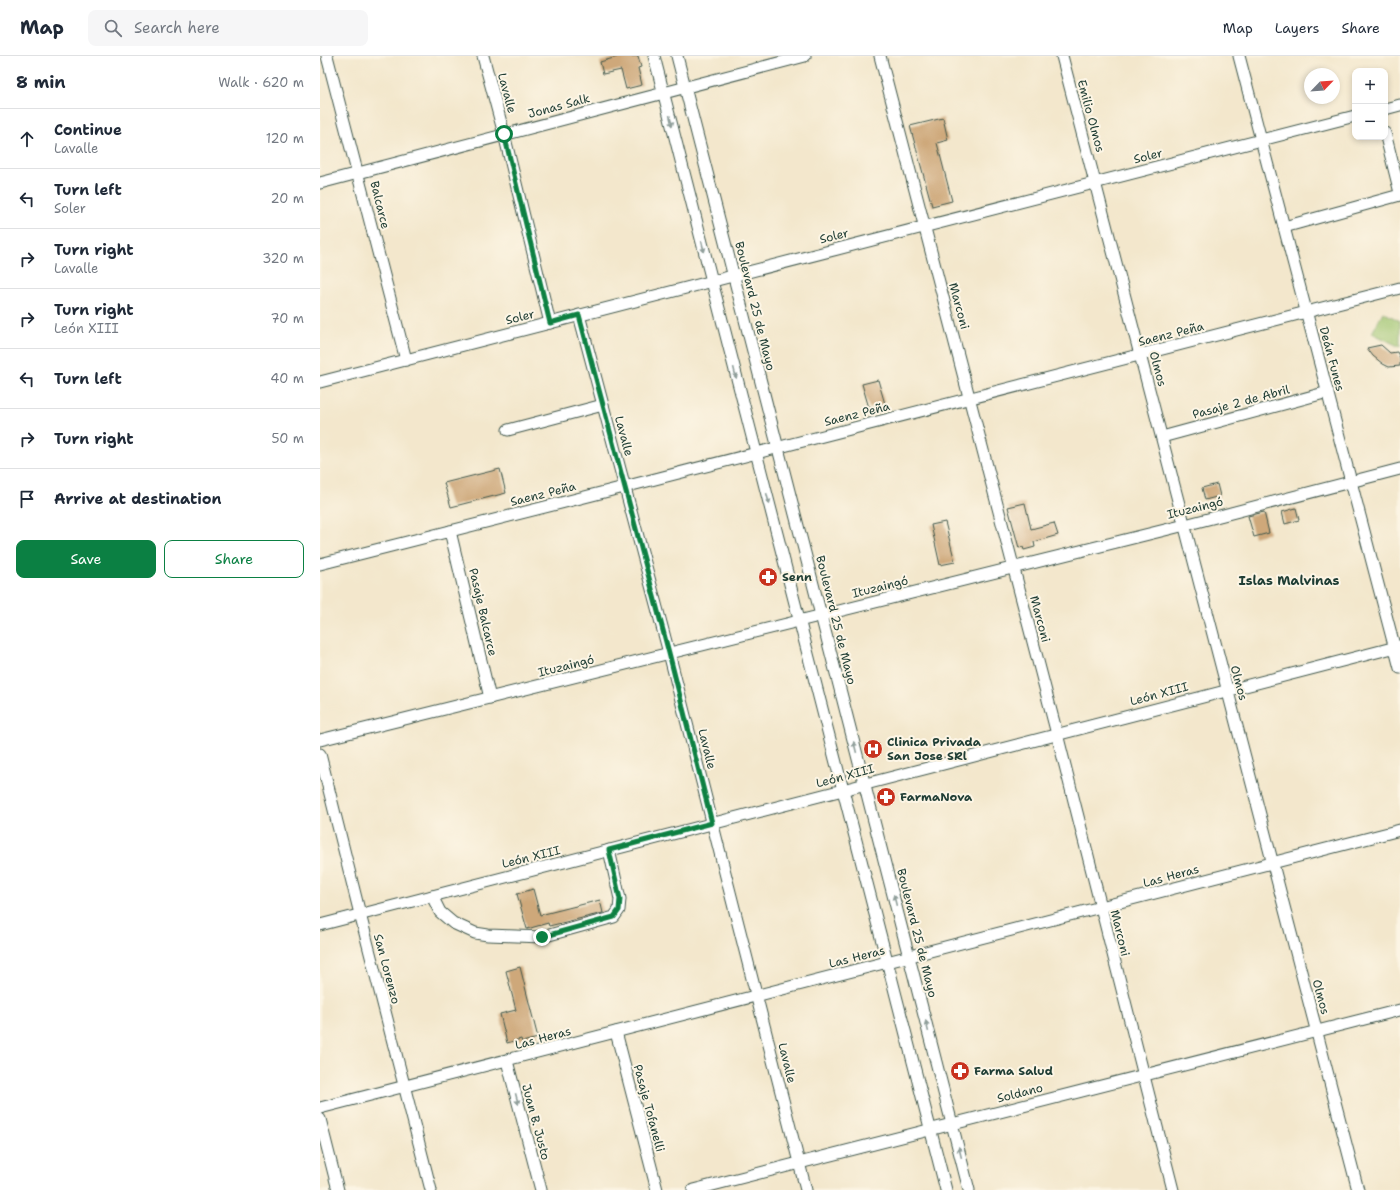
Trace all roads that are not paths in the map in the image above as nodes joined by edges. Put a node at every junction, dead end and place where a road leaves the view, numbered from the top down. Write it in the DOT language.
graph roads {
  1 [pos="327,56"];
  2 [pos="483,56"];
  3 [pos="654,56"];
  4 [pos="677,56"];
  5 [pos="804,56"];
  6 [pos="880,56"];
  7 [pos="1062,56"];
  8 [pos="1238,56"];
  9 [pos="685,87"];
  10 [pos="663,93"];
  11 [pos="1400,105"];
  12 [pos="1388,107"];
  13 [pos="1352,117"];
  14 [pos="504,134"];
  15 [pos="1261,140"];
  16 [pos="1387,140"];
  17 [pos="358,173"];
  18 [pos="1095,182"];
  19 [pos="320,183"];
  20 [pos="1400,194"];
  21 [pos="924,227"];
  22 [pos="1284,227"];
  23 [pos="733,276"];
  24 [pos="712,281"];
  25 [pos="1400,288"];
  26 [pos="1306,312"];
  27 [pos="579,315"];
  28 [pos="550,323"];
  29 [pos="1140,355"];
  30 [pos="406,360"];
  31 [pos="320,382"];
  32 [pos="1328,392"];
  33 [pos="969,399"];
  34 [pos="603,405"];
  35 [pos="508,430"];
  36 [pos="1162,436"];
  37 [pos="778,448"];
  38 [pos="756,453"];
  39 [pos="1400,469"];
  40 [pos="1351,482"];
  41 [pos="624,487"];
  42 [pos="1185,524"];
  43 [pos="450,531"];
  44 [pos="320,564"];
  45 [pos="1013,567"];
  46 [pos="821,615"];
  47 [pos="800,621"];
  48 [pos="1397,646"];
  49 [pos="669,653"];
  50 [pos="1400,668"];
  51 [pos="1228,690"];
  52 [pos="490,698"];
  53 [pos="1057,734"];
  54 [pos="320,740"];
  55 [pos="320,754"];
  56 [pos="865,784"];
  57 [pos="843,790"];
  58 [pos="712,823"];
  59 [pos="1400,830"];
  60 [pos="609,850"];
  61 [pos="1273,863"];
  62 [pos="432,896"];
  63 [pos="1100,907"];
  64 [pos="360,914"];
  65 [pos="320,925"];
  66 [pos="909,957"];
  67 [pos="888,962"];
  68 [pos="756,996"];
  69 [pos="1400,1010"];
  70 [pos="1316,1031"];
  71 [pos="616,1032"];
  72 [pos="507,1061"];
  73 [pos="1143,1075"];
  74 [pos="405,1087"];
  75 [pos="320,1108"];
  76 [pos="320,1119"];
  77 [pos="952,1124"];
  78 [pos="931,1130"];
  79 [pos="799,1163"];
  80 [pos="338,1190"];
  81 [pos="431,1190"];
  82 [pos="541,1190"];
  83 [pos="657,1190"];
  84 [pos="693,1190"];
  85 [pos="806,1190"];
  86 [pos="946,1190"];
  87 [pos="969,1190"];
  88 [pos="1173,1190"];
  89 [pos="1358,1190"];
  1 -- 17 [label="street, Balcarce"];
  2 -- 14 [label="street, Lavalle"];
  3 -- 10 [label="street"];
  4 -- 9 [label="street, Boulevard 25 de Mayo"];
  5 -- 9 [label="street, Jonas Salk"];
  6 -- 21 [label="street, Marconi"];
  7 -- 18 [label="street, Emilio Olmos"];
  8 -- 15 [label="street, Deán Funes"];
  9 -- 10 [label="street, Jonas Salk"];
  9 -- 23 [label="street, Boulevard 25 de Mayo"];
  10 -- 14 [label="street, Jonas Salk"];
  10 -- 24 [label="street, one-way"];
  11 -- 12 [label="street"];
  13 -- 15 [label="street, Soler"];
  14 -- 17 [label="street, Jonas Salk"];
  14 -- 28 [label="street, Lavalle"];
  15 -- 18 [label="street, Soler"];
  15 -- 22 [label="street, Deán Funes"];
  16 -- 20 [label="street"];
  17 -- 19 [label="street, Jonas Salk"];
  17 -- 30 [label="street, Balcarce"];
  18 -- 21 [label="street, Soler"];
  18 -- 29 [label="street, Olmos"];
  20 -- 22 [label="street"];
  21 -- 23 [label="street, Soler"];
  21 -- 33 [label="street, Marconi"];
  22 -- 26 [label="street, Deán Funes"];
  23 -- 24 [label="street, Soler"];
  23 -- 37 [label="street, Boulevard 25 de Mayo"];
  24 -- 27 [label="street, Soler"];
  24 -- 38 [label="street, one-way"];
  25 -- 26 [label="street, Saenz Peña"];
  26 -- 29 [label="street, Saenz Peña"];
  26 -- 32 [label="street, Deán Funes"];
  27 -- 28 [label="street, Soler"];
  27 -- 34 [label="street, Lavalle"];
  28 -- 30 [label="street, Soler"];
  29 -- 33 [label="street, Saenz Peña"];
  29 -- 36 [label="street, Olmos"];
  30 -- 31 [label="street, Soler"];
  32 -- 36 [label="street, Pasaje 2 de Abril"];
  32 -- 40 [label="street, Deán Funes"];
  33 -- 37 [label="street, Saenz Peña"];
  33 -- 45 [label="street, Marconi"];
  34 -- 35 [label="street"];
  34 -- 41 [label="street, Lavalle"];
  36 -- 42 [label="street, Olmos"];
  37 -- 38 [label="street, Saenz Peña"];
  37 -- 46 [label="street, Boulevard 25 de Mayo"];
  38 -- 41 [label="street, Saenz Peña"];
  38 -- 47 [label="street, one-way"];
  39 -- 40 [label="street, Ituzaingó"];
  40 -- 42 [label="street, Ituzaingó"];
  40 -- 48 [label="street, Deán Funes"];
  41 -- 43 [label="street, Saenz Peña"];
  41 -- 49 [label="street, Lavalle"];
  42 -- 45 [label="street, Ituzaingó"];
  42 -- 51 [label="street, Olmos"];
  43 -- 44 [label="street, Saenz Peña"];
  43 -- 52 [label="street, Pasaje Balcarce"];
  45 -- 46 [label="street, Ituzaingó"];
  45 -- 53 [label="street, Marconi"];
  46 -- 47 [label="street, Ituzaingó"];
  56 -- 46 [label="street, Boulevard 25 de Mayo, one-way"];
  47 -- 49 [label="street, Ituzaingó"];
  47 -- 57 [label="street"];
  48 -- 50 [label="street, Deán Funes"];
  48 -- 51 [label="street, León XIII"];
  49 -- 52 [label="street, Ituzaingó"];
  49 -- 58 [label="street, Lavalle"];
  51 -- 53 [label="street, León XIII"];
  51 -- 61 [label="street, Olmos"];
  52 -- 54 [label="street, Ituzaingó"];
  53 -- 56 [label="street, León XIII"];
  53 -- 63 [label="street, Marconi"];
  55 -- 64 [label="street, San Lorenzo"];
  56 -- 57 [label="street, León XIII"];
  66 -- 56 [label="street, Boulevard 25 de Mayo, one-way"];
  57 -- 58 [label="street, León XIII"];
  57 -- 67 [label="street"];
  58 -- 60 [label="street, León XIII"];
  58 -- 68 [label="street, Lavalle"];
  59 -- 61 [label="street, Las Heras"];
  60 -- 62 [label="street, León XIII"];
  60 -- 62 [label="street"];
  61 -- 63 [label="street, Las Heras"];
  61 -- 70 [label="street, Olmos"];
  62 -- 64 [label="street, León XIII"];
  63 -- 66 [label="street, Las Heras"];
  63 -- 73 [label="street, Marconi"];
  64 -- 65 [label="street, León XIII"];
  64 -- 74 [label="street, San Lorenzo"];
  66 -- 67 [label="street, Las Heras"];
  77 -- 66 [label="street, Boulevard 25 de Mayo, one-way"];
  67 -- 68 [label="street, Las Heras"];
  67 -- 78 [label="street"];
  68 -- 71 [label="street, Las Heras"];
  68 -- 79 [label="street, Lavalle"];
  69 -- 70 [label="street, Soldano"];
  70 -- 73 [label="street, Soldano"];
  70 -- 89 [label="street, Olmos"];
  71 -- 72 [label="street, Las Heras"];
  71 -- 83 [label="street, Pasaje Tofanelli"];
  72 -- 74 [label="street, Las Heras"];
  72 -- 82 [label="street, Juan B. Justo, one-way"];
  73 -- 77 [label="street, Soldano"];
  73 -- 88 [label="street, Marconi"];
  74 -- 75 [label="street, Las Heras"];
  74 -- 81 [label="street, San Lorenzo"];
  76 -- 80 [label="street"];
  77 -- 78 [label="street, Soldano"];
  87 -- 77 [label="street, Boulevard 25 de Mayo, one-way"];
  78 -- 79 [label="street, Soldano"];
  78 -- 86 [label="street"];
  79 -- 84 [label="street, Soldano"];
  79 -- 85 [label="street, Lavalle"];
}
